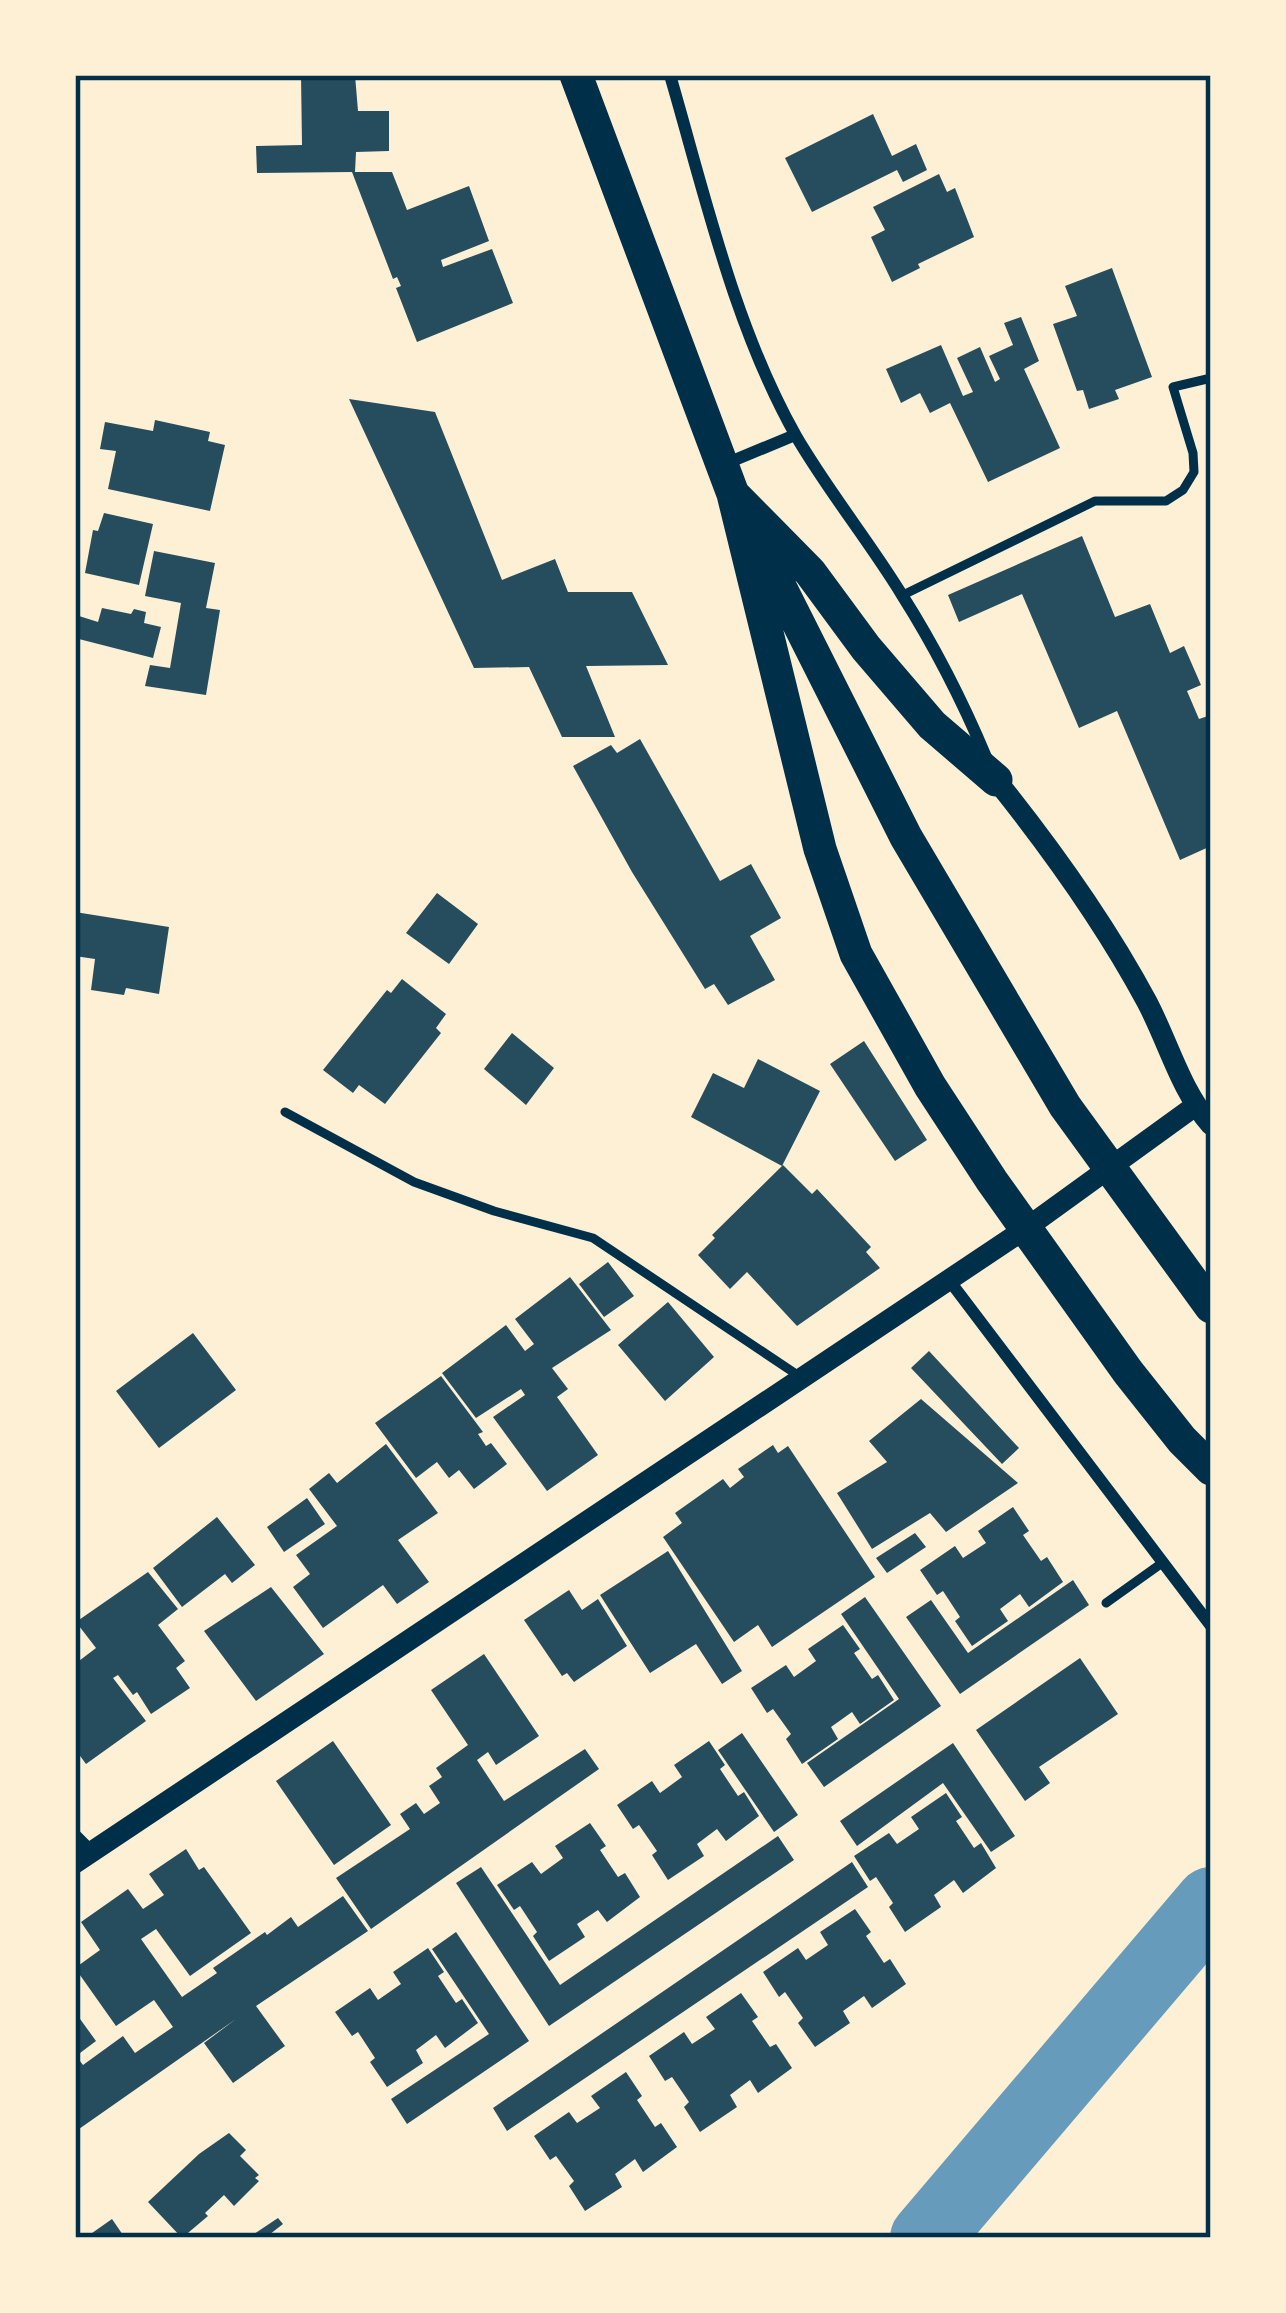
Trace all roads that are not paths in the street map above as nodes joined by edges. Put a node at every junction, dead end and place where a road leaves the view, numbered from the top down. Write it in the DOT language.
graph roads {
  1 [pos="576,75"];
  2 [pos="670,75"];
  3 [pos="1207,379"];
  4 [pos="796,435"];
  5 [pos="728,479"];
  6 [pos="903,596"];
  7 [pos="996,780"];
  8 [pos="1195,1106"];
  9 [pos="285,1112"];
  10 [pos="1211,1125"];
  11 [pos="1025,1229"];
  12 [pos="949,1280"];
  13 [pos="1211,1307"];
  14 [pos="802,1378"];
  15 [pos="1211,1468"];
  16 [pos="1162,1562"];
  17 [pos="1106,1603"];
  18 [pos="1211,1626"];
  19 [pos="80,1850"];
  1 -- 5 [label="highway"];
  2 -- 4 [label="street"];
  3 -- 6 [label="lane"];
  4 -- 5 [label="street"];
  4 -- 6 [label="street"];
  5 -- 7 [label="highway"];
  5 -- 11 [label="highway"];
  5 -- 13 [label="highway"];
  6 -- 7 [label="street"];
  7 -- 8 [label="street"];
  8 -- 10 [label="street"];
  8 -- 11 [label="street"];
  9 -- 14 [label="lane"];
  11 -- 12 [label="street"];
  11 -- 15 [label="highway"];
  12 -- 14 [label="street"];
  12 -- 16 [label="street"];
  14 -- 19 [label="street"];
  16 -- 17 [label="lane"];
  16 -- 18 [label="street"];
}
